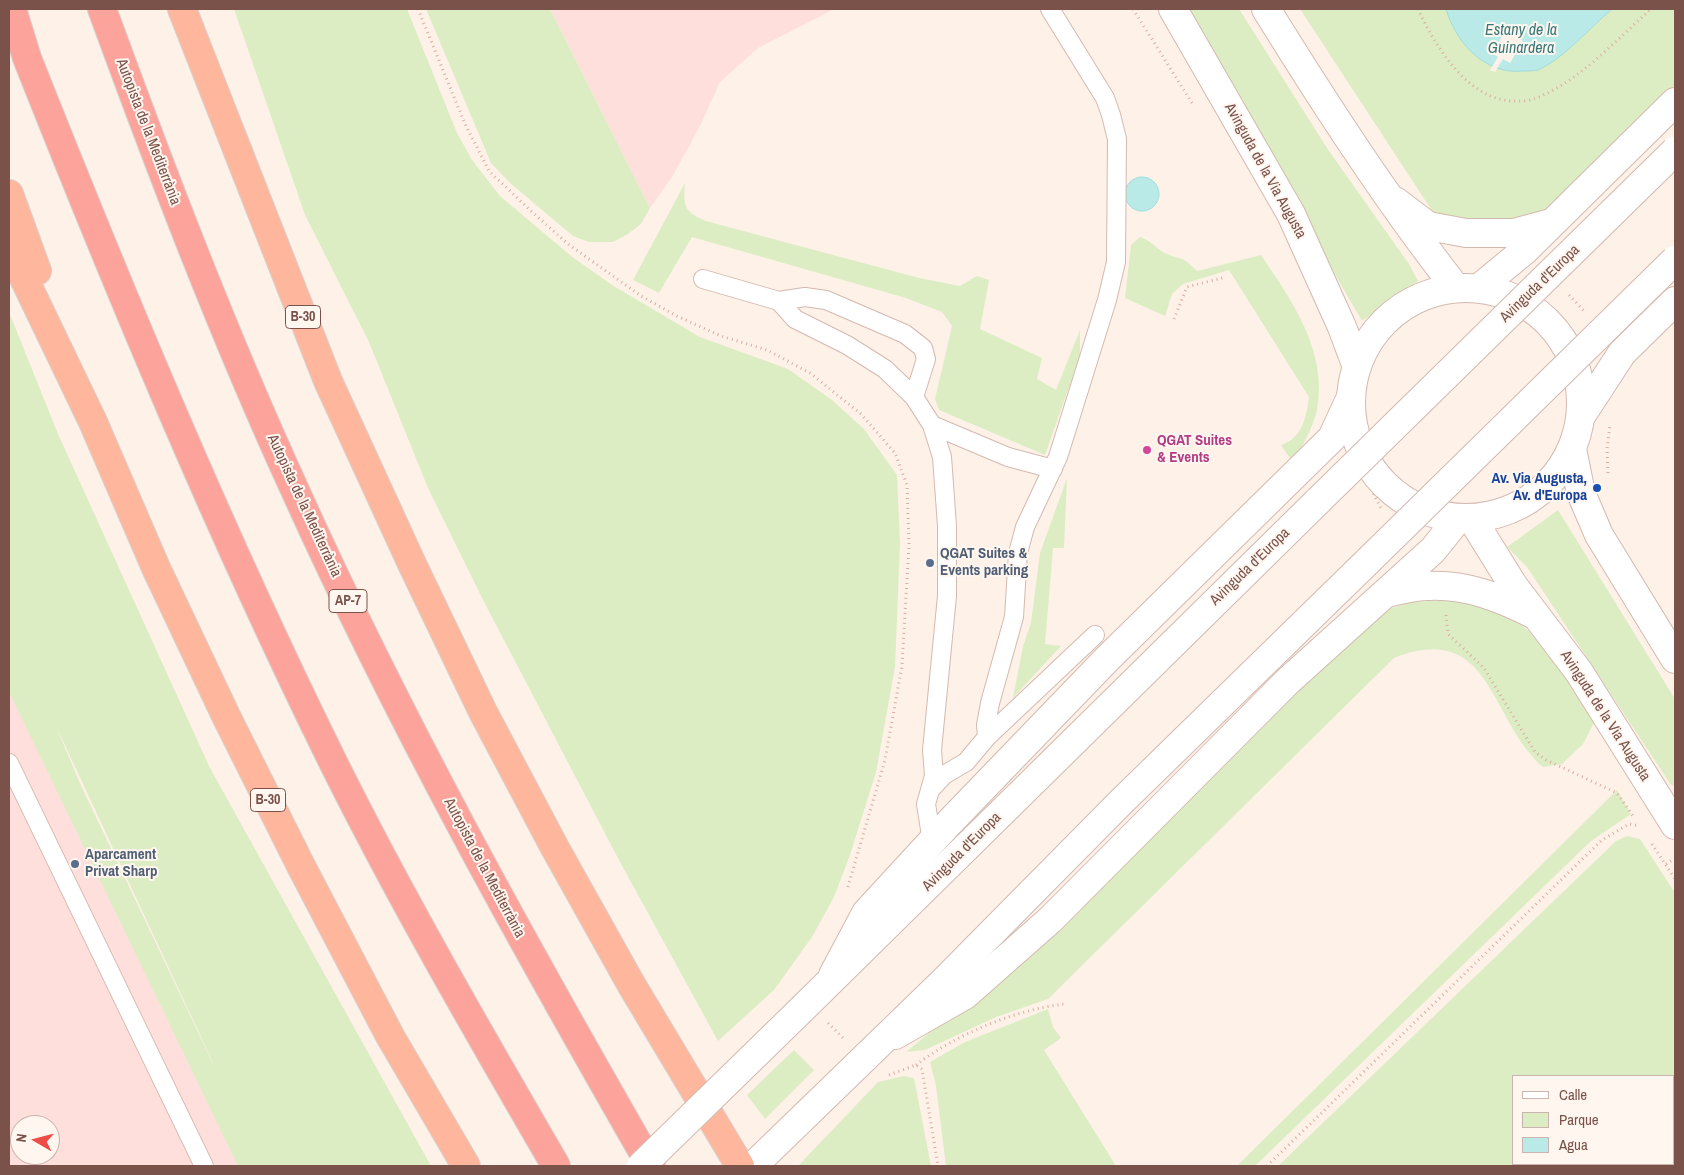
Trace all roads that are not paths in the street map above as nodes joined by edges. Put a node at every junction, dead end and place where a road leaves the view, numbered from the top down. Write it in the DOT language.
graph roads {
  1 [pos="12,9"];
  2 [pos="102,9"];
  3 [pos="182,9"];
  4 [pos="1050,9"];
  5 [pos="1173,9"];
  6 [pos="1266,9"];
  7 [pos="1675,102"];
  8 [pos="1675,151"];
  9 [pos="9,194"];
  10 [pos="1391,199"];
  11 [pos="1553,222"];
  12 [pos="9,247"];
  13 [pos="1675,260"];
  14 [pos="703,279"];
  15 [pos="1468,288"];
  16 [pos="1675,300"];
  17 [pos="779,301"];
  18 [pos="1357,367"];
  19 [pos="914,396"];
  20 [pos="1352,397"];
  21 [pos="1581,416"];
  22 [pos="94,422"];
  23 [pos="932,425"];
  24 [pos="1572,450"];
  25 [pos="1053,469"];
  26 [pos="1464,519"];
  27 [pos="1386,593"];
  28 [pos="1535,615"];
  29 [pos="1095,635"];
  30 [pos="1675,658"];
  31 [pos="987,737"];
  32 [pos="9,763"];
  33 [pos="932,788"];
  34 [pos="1674,821"];
  35 [pos="932,842"];
  36 [pos="812,1000"];
  37 [pos="865,1058"];
  38 [pos="204,1166"];
  39 [pos="466,1166"];
  40 [pos="556,1166"];
  41 [pos="642,1166"];
  42 [pos="652,1166"];
  43 [pos="740,1166"];
  44 [pos="754,1166"];
  1 -- 40 [label="highway"];
  2 -- 42 [label="highway, Autopista de la Mediterrània / AP-7"];
  3 -- 43 [label="highway, B-30"];
  4 -- 25 [label="lane"];
  5 -- 18 [label="street, Avinguda de la Via Augusta"];
  6 -- 10 [label="street"];
  7 -- 11 [label="street"];
  8 -- 36 [label="street, Avinguda d'Europa, bridge"];
  9 -- 22 [label="highway, B-30"];
  10 -- 11 [label="street"];
  10 -- 15 [label="street"];
  11 -- 15 [label="street"];
  12 -- 22 [label="highway"];
  13 -- 37 [label="street, bridge"];
  14 -- 17 [label="lane"];
  15 -- 18 [label="street"];
  15 -- 21 [label="street"];
  16 -- 21 [label="street"];
  17 -- 19 [label="lane"];
  17 -- 19 [label="lane"];
  18 -- 20 [label="street"];
  19 -- 23 [label="lane"];
  20 -- 26 [label="street"];
  20 -- 35 [label="street, Avinguda d'Europa"];
  21 -- 24 [label="street"];
  22 -- 39 [label="highway, B-30"];
  23 -- 25 [label="lane"];
  23 -- 33 [label="lane"];
  24 -- 26 [label="street"];
  24 -- 30 [label="street"];
  25 -- 31 [label="lane"];
  26 -- 27 [label="street"];
  26 -- 28 [label="street, Avinguda de la Via Augusta"];
  27 -- 28 [label="street, Avinguda de la Via Augusta"];
  27 -- 37 [label="street"];
  28 -- 34 [label="street, Avinguda de la Via Augusta"];
  29 -- 31 [label="lane"];
  31 -- 33 [label="lane"];
  32 -- 38 [label="lane"];
  33 -- 35 [label="lane"];
  35 -- 36 [label="street, Avinguda d'Europa"];
  36 -- 41 [label="street, Avinguda d'Europa, bridge"];
  37 -- 44 [label="street"];
}
